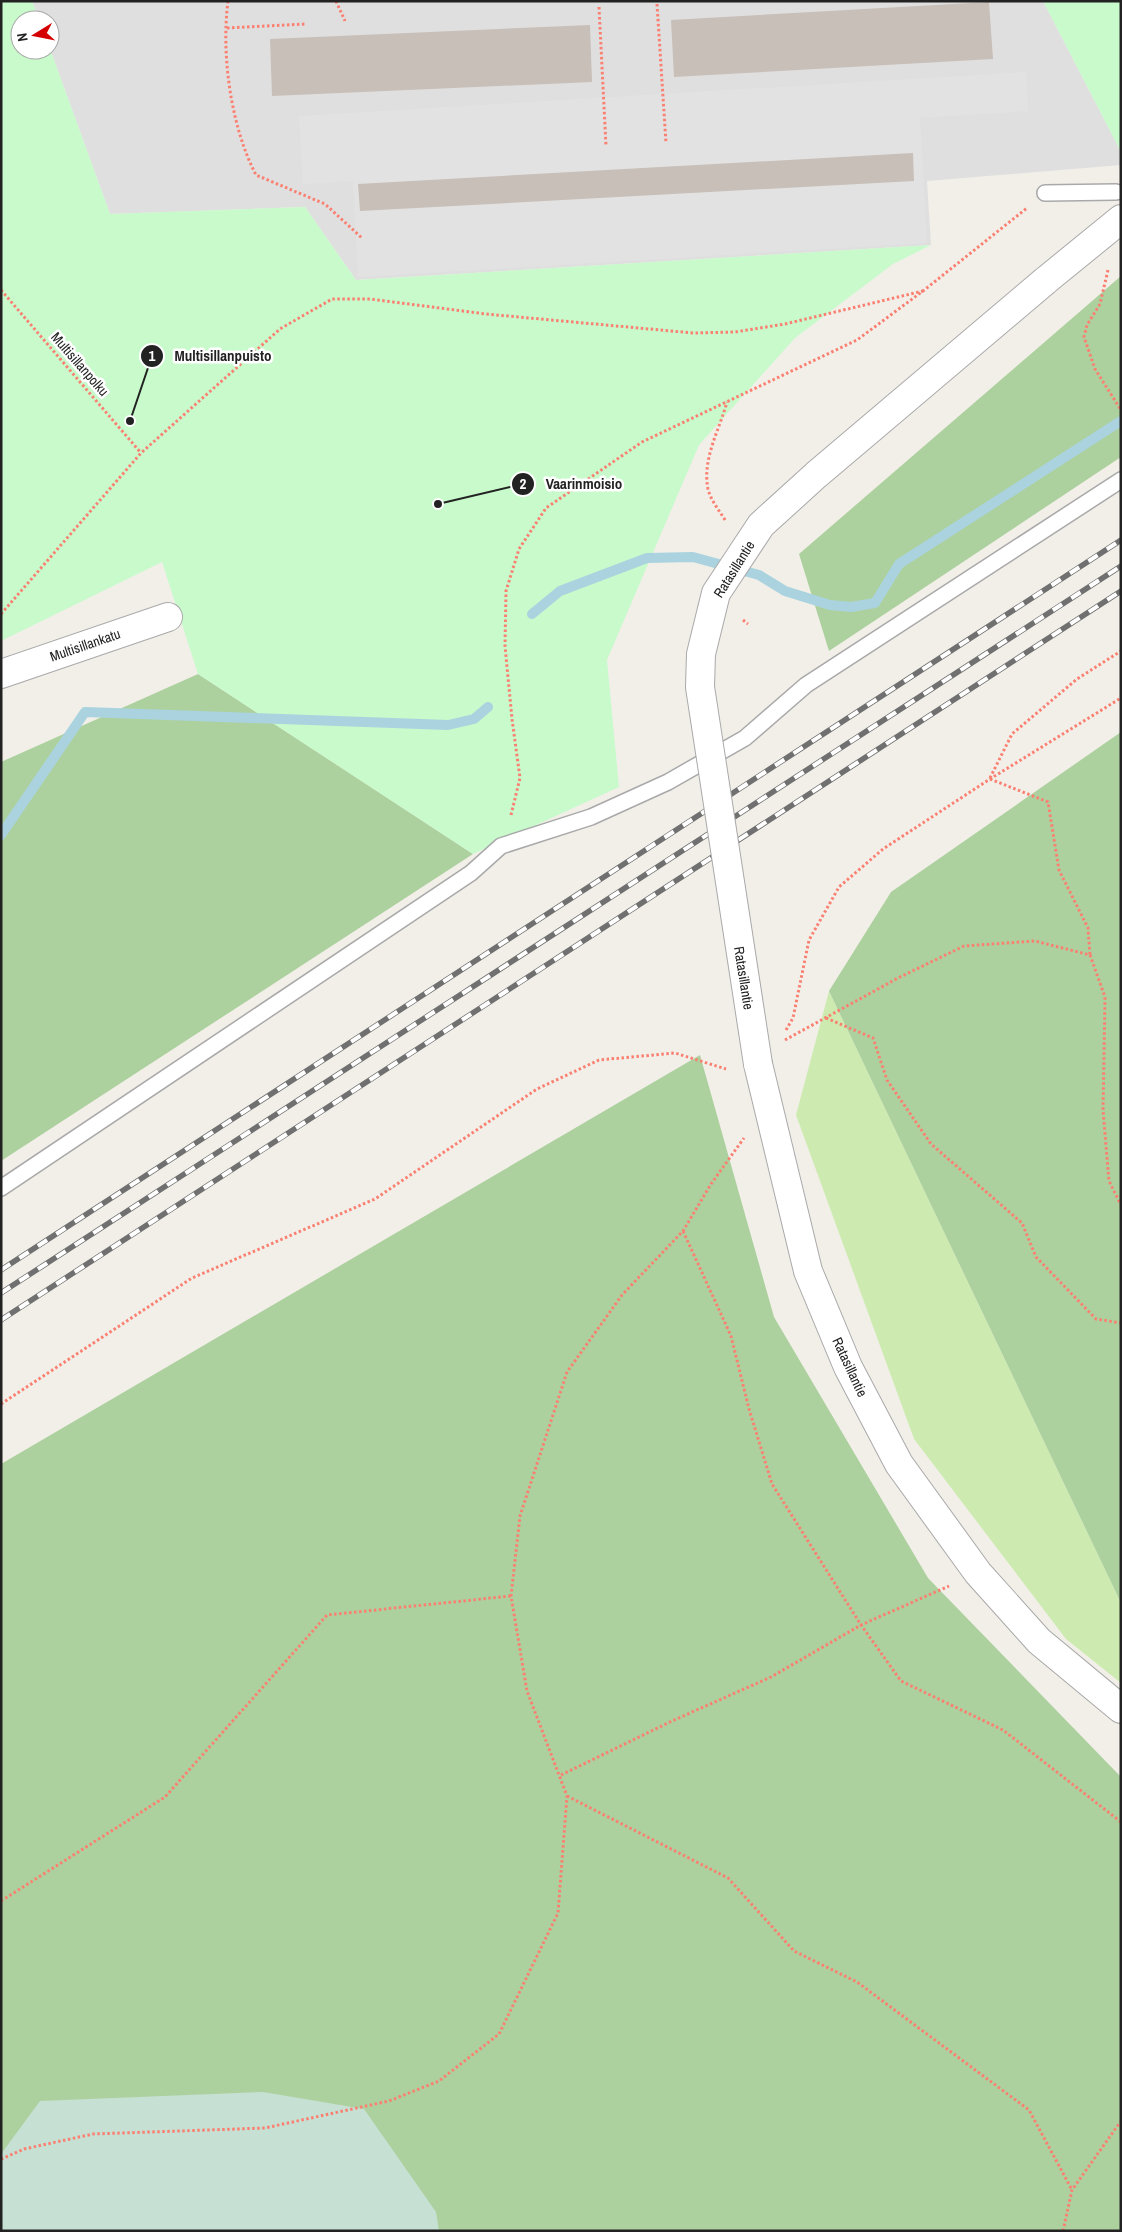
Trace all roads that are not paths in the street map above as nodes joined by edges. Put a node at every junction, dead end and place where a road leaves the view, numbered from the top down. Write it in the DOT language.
graph roads {
  1 [pos="1116,192"];
  2 [pos="1045,193"];
  3 [pos="1121,219"];
  4 [pos="1121,480"];
  5 [pos="168,617"];
  6 [pos="1,674"];
  7 [pos="1,1188"];
  8 [pos="1121,1709"];
  1 -- 2 [label="lane"];
  3 -- 8 [label="street, Ratasillantie, bridge"];
  4 -- 7 [label="lane"];
  5 -- 6 [label="street, Multisillankatu"];
}
